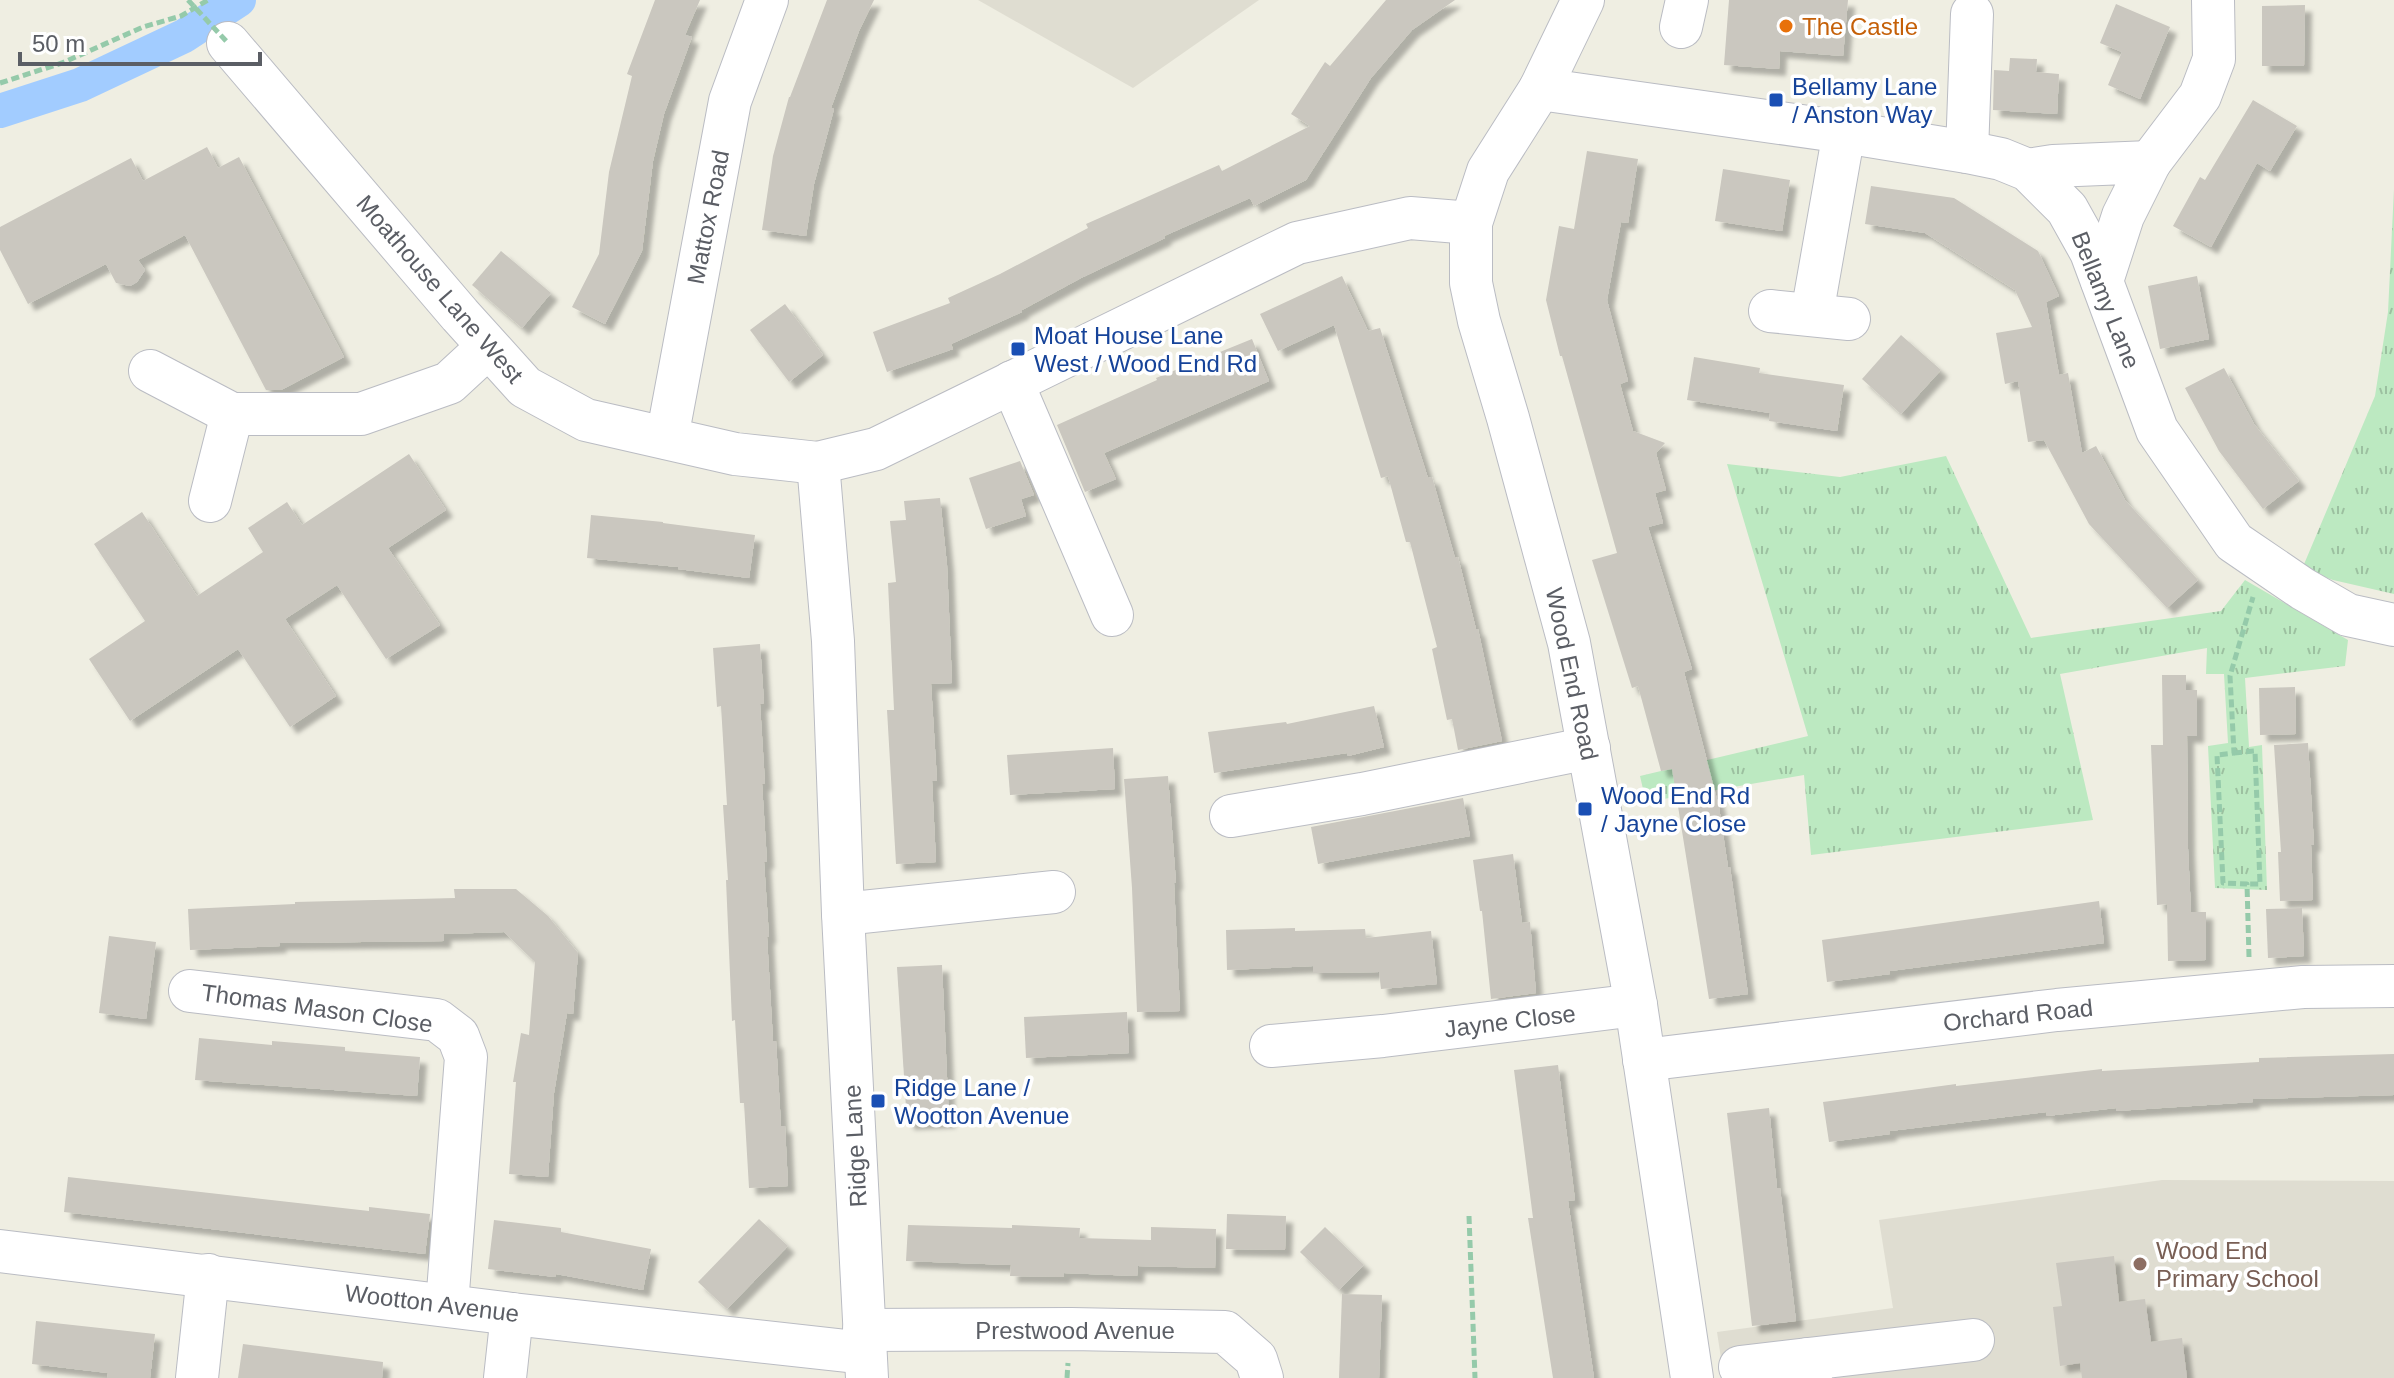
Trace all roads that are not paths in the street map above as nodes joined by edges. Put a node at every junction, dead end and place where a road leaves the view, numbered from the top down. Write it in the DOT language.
graph roads {
  1 [pos="767,0"];
  2 [pos="1583,0"];
  3 [pos="2213,0"];
  4 [pos="1972,14"];
  5 [pos="228,43"];
  6 [pos="1540,89"];
  7 [pos="1844,132"];
  8 [pos="1967,152"];
  9 [pos="2150,162"];
  10 [pos="2028,170"];
  11 [pos="1471,223"];
  12 [pos="2102,281"];
  13 [pos="1770,311"];
  14 [pos="488,347"];
  15 [pos="150,371"];
  16 [pos="1012,382"];
  17 [pos="232,414"];
  18 [pos="667,438"];
  19 [pos="818,463"];
  20 [pos="210,501"];
  21 [pos="1112,615"];
  22 [pos="2394,625"];
  23 [pos="1589,748"];
  24 [pos="1231,816"];
  25 [pos="1054,892"];
  26 [pos="843,914"];
  27 [pos="2394,986"];
  28 [pos="190,991"];
  29 [pos="1636,1005"];
  30 [pos="1271,1046"];
  31 [pos="1644,1060"];
  32 [pos="0,1251"];
  33 [pos="208,1275"];
  34 [pos="447,1305"];
  35 [pos="512,1314"];
  36 [pos="1973,1340"];
  37 [pos="866,1354"];
  38 [pos="1740,1367"];
  39 [pos="1809,1369"];
  40 [pos="197,1378"];
  41 [pos="505,1378"];
  42 [pos="1262,1378"];
  43 [pos="1692,1378"];
  1 -- 18 [label="street, Mattox Road"];
  2 -- 6 [label="street, Wood End Road"];
  3 -- 9 [label="street"];
  4 -- 8 [label="street"];
  5 -- 14 [label="street, Moathouse Lane West"];
  6 -- 7 [label="street, Bellamy Lane"];
  6 -- 11 [label="street, Wood End Road"];
  7 -- 8 [label="street, Bellamy Lane"];
  7 -- 13 [label="street"];
  8 -- 10 [label="street, Bellamy Lane"];
  9 -- 10 [label="street"];
  9 -- 12 [label="street"];
  10 -- 12 [label="street, Bellamy Lane"];
  11 -- 16 [label="street, Moathouse Lane West"];
  11 -- 23 [label="street, Wood End Road"];
  12 -- 22 [label="street, Bellamy Lane"];
  14 -- 17 [label="street"];
  14 -- 18 [label="street, Moathouse Lane West"];
  15 -- 17 [label="street"];
  16 -- 19 [label="street, Moathouse Lane West"];
  16 -- 21 [label="street"];
  17 -- 20 [label="street"];
  18 -- 19 [label="street, Moathouse Lane West"];
  19 -- 26 [label="street, Ridge Lane"];
  23 -- 24 [label="street"];
  23 -- 29 [label="street, Wood End Road"];
  25 -- 26 [label="street"];
  26 -- 37 [label="street, Ridge Lane"];
  27 -- 31 [label="street, Orchard Road"];
  28 -- 34 [label="street, Thomas Mason Close"];
  29 -- 30 [label="street, Jayne Close"];
  29 -- 31 [label="street, Wood End Road"];
  31 -- 43 [label="street, Wood End Road"];
  32 -- 33 [label="street, Wootton Avenue"];
  33 -- 34 [label="street, Wootton Avenue"];
  33 -- 40 [label="street"];
  34 -- 35 [label="street, Wootton Avenue"];
  35 -- 37 [label="street, Wootton Avenue"];
  35 -- 41 [label="street"];
  36 -- 39 [label="street"];
  37 -- 42 [label="street, Prestwood Avenue"];
  38 -- 39 [label="street"];
}
